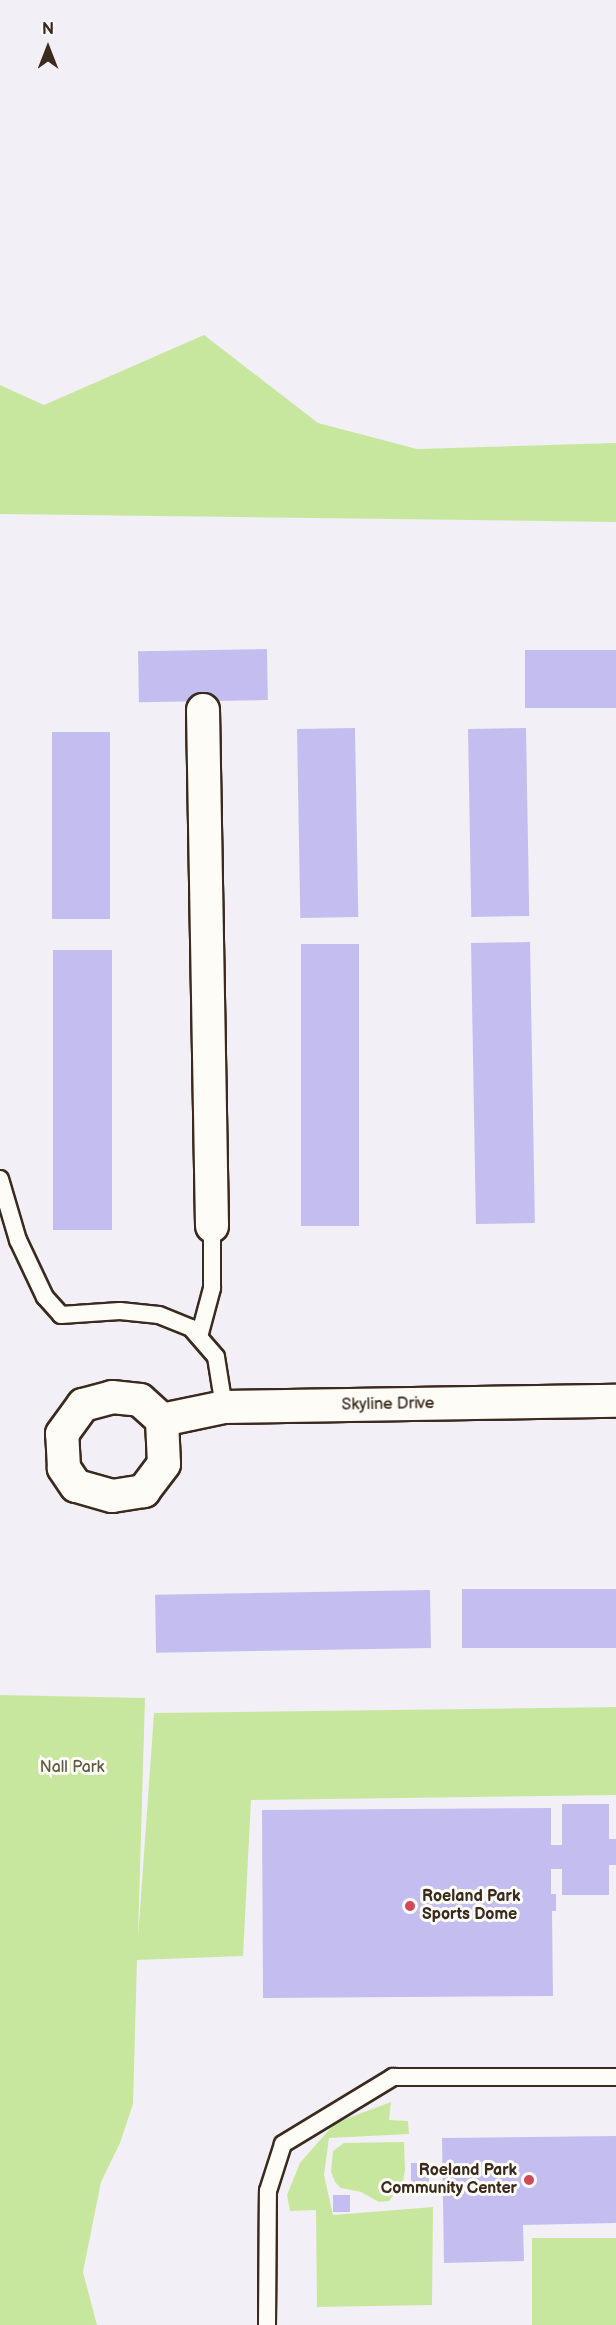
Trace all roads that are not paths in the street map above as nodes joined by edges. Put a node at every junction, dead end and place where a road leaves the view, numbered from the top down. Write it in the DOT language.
graph roads {
  1 [pos="203,711"];
  2 [pos="0,1179"];
  3 [pos="212,1226"];
  4 [pos="199,1337"];
  5 [pos="616,1401"];
  6 [pos="224,1407"];
  7 [pos="162,1420"];
  8 [pos="616,2077"];
  9 [pos="267,2325"];
  1 -- 3 [label="street"];
  2 -- 4 [label="lane"];
  3 -- 4 [label="lane"];
  4 -- 6 [label="lane"];
  5 -- 6 [label="street, Skyline Drive"];
  6 -- 7 [label="street, Skyline Drive"];
  8 -- 9 [label="lane"];
}
